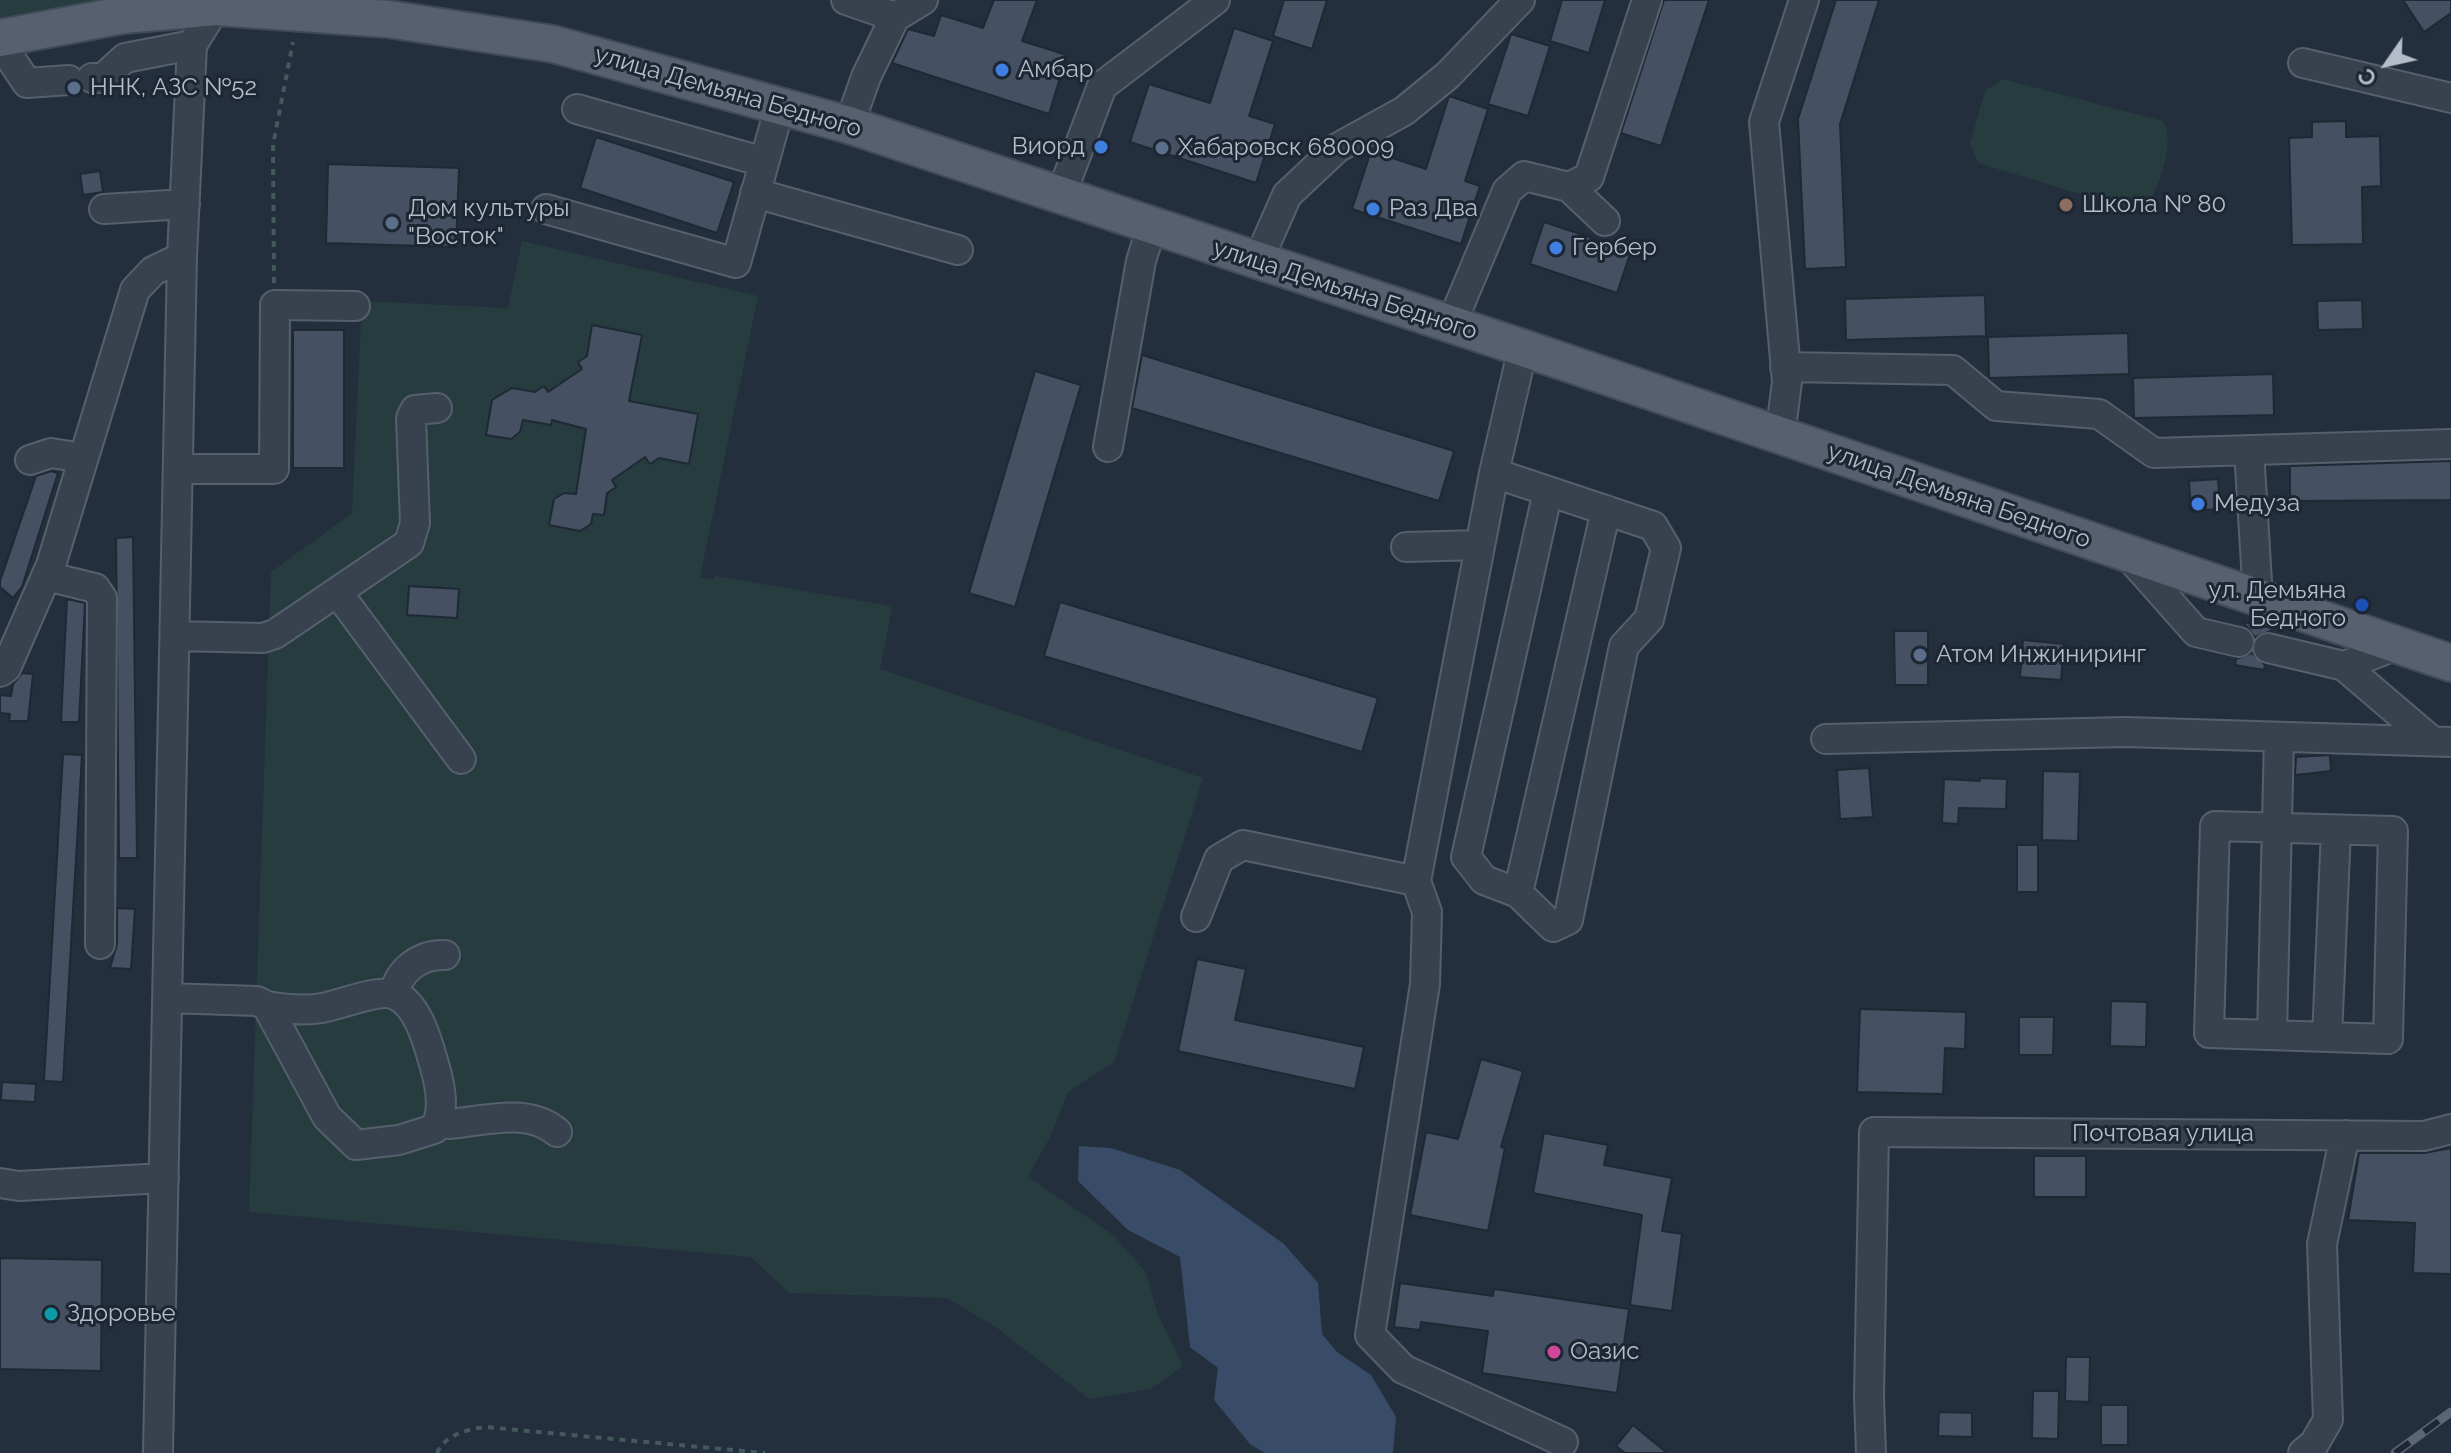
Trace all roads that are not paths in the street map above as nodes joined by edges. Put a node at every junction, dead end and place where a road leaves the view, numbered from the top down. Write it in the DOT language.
graph roads {
  1 [pos="846,0"];
  2 [pos="923,0"];
  3 [pos="1215,0"];
  4 [pos="1520,0"];
  5 [pos="1647,0"];
  6 [pos="1804,0"];
  7 [pos="218,4"];
  8 [pos="895,17"];
  9 [pos="0,40"];
  10 [pos="192,45"];
  11 [pos="2303,63"];
  12 [pos="2451,98"];
  13 [pos="780,106"];
  14 [pos="577,109"];
  15 [pos="849,125"];
  16 [pos="764,162"];
  17 [pos="1569,187"];
  18 [pos="755,193"];
  19 [pos="1061,195"];
  20 [pos="185,204"];
  21 [pos="104,209"];
  22 [pos="546,209"];
  23 [pos="1605,221"];
  24 [pos="1152,226"];
  25 [pos="958,250"];
  26 [pos="182,257"];
  27 [pos="1258,261"];
  28 [pos="355,306"];
  29 [pos="1451,325"];
  30 [pos="1523,348"];
  31 [pos="1785,367"];
  32 [pos="437,408"];
  33 [pos="1780,436"];
  34 [pos="2451,444"];
  35 [pos="1108,447"];
  36 [pos="2249,450"];
  37 [pos="83,458"];
  38 [pos="30,460"];
  39 [pos="178,469"];
  40 [pos="1494,473"];
  41 [pos="1548,491"];
  42 [pos="1606,510"];
  43 [pos="1479,545"];
  44 [pos="1406,547"];
  45 [pos="2126,553"];
  46 [pos="46,576"];
  47 [pos="338,593"];
  48 [pos="2258,598"];
  49 [pos="175,636"];
  50 [pos="2239,642"];
  51 [pos="2397,645"];
  52 [pos="2268,648"];
  53 [pos="2451,663"];
  54 [pos="2344,666"];
  55 [pos="0,672"];
  56 [pos="2279,737"];
  57 [pos="1826,739"];
  58 [pos="2441,741"];
  59 [pos="461,759"];
  60 [pos="2277,828"];
  61 [pos="2336,830"];
  62 [pos="1416,881"];
  63 [pos="1518,893"];
  64 [pos="1196,917"];
  65 [pos="100,944"];
  66 [pos="445,955"];
  67 [pos="394,994"];
  68 [pos="167,998"];
  69 [pos="267,1006"];
  70 [pos="2272,1035"];
  71 [pos="2327,1037"];
  72 [pos="439,1121"];
  73 [pos="2451,1129"];
  74 [pos="557,1132"];
  75 [pos="2345,1135"];
  76 [pos="164,1178"];
  77 [pos="0,1183"];
  78 [pos="1563,1442"];
  79 [pos="158,1453"];
  80 [pos="1871,1453"];
  81 [pos="2303,1453"];
  1 -- 8 [label="street"];
  2 -- 8 [label="street"];
  3 -- 19 [label="street"];
  4 -- 27 [label="street"];
  5 -- 17 [label="street"];
  6 -- 31 [label="street"];
  7 -- 9 [label="main road, улица Демьяна Бедного"];
  7 -- 10 [label="street"];
  7 -- 13 [label="main road, улица Демьяна Бедного"];
  8 -- 15 [label="street"];
  9 -- 10 [label="street"];
  10 -- 20 [label="street"];
  11 -- 12 [label="street"];
  13 -- 15 [label="main road, улица Демьяна Бедного"];
  13 -- 16 [label="street"];
  14 -- 16 [label="street"];
  15 -- 19 [label="main road, улица Демьяна Бедного"];
  16 -- 18 [label="street"];
  17 -- 23 [label="street"];
  17 -- 29 [label="street"];
  18 -- 22 [label="street"];
  18 -- 25 [label="street"];
  19 -- 24 [label="main road, улица Демьяна Бедного"];
  20 -- 21 [label="street"];
  20 -- 26 [label="street"];
  24 -- 27 [label="main road, улица Демьяна Бедного"];
  24 -- 35 [label="street"];
  26 -- 37 [label="street"];
  26 -- 39 [label="street"];
  27 -- 29 [label="main road, улица Демьяна Бедного"];
  28 -- 39 [label="street"];
  29 -- 30 [label="main road, улица Демьяна Бедного"];
  30 -- 33 [label="main road, улица Демьяна Бедного"];
  30 -- 40 [label="street"];
  31 -- 33 [label="street"];
  31 -- 36 [label="street"];
  32 -- 47 [label="street"];
  33 -- 45 [label="main road, улица Демьяна Бедного"];
  34 -- 36 [label="street"];
  36 -- 48 [label="street"];
  37 -- 38 [label="street"];
  37 -- 46 [label="street"];
  39 -- 49 [label="street"];
  40 -- 41 [label="street"];
  40 -- 43 [label="street"];
  41 -- 42 [label="street"];
  41 -- 63 [label="street"];
  42 -- 63 [label="street"];
  42 -- 63 [label="street"];
  43 -- 44 [label="street"];
  43 -- 62 [label="street"];
  45 -- 48 [label="main road, улица Демьяна Бедного"];
  45 -- 50 [label="street"];
  46 -- 55 [label="street"];
  46 -- 65 [label="street"];
  47 -- 49 [label="street"];
  47 -- 59 [label="street"];
  48 -- 51 [label="main road, улица Демьяна Бедного"];
  49 -- 68 [label="street"];
  51 -- 53 [label="main road, улица Демьяна Бедного"];
  51 -- 54 [label="street"];
  52 -- 54 [label="street"];
  54 -- 58 [label="street"];
  56 -- 57 [label="street"];
  56 -- 58 [label="street"];
  56 -- 60 [label="street"];
  60 -- 61 [label="street"];
  60 -- 70 [label="street"];
  60 -- 70 [label="street"];
  61 -- 71 [label="street"];
  61 -- 71 [label="street"];
  62 -- 64 [label="street"];
  62 -- 78 [label="street"];
  66 -- 67 [label="street"];
  67 -- 69 [label="street"];
  67 -- 72 [label="street"];
  68 -- 69 [label="street"];
  68 -- 76 [label="street"];
  69 -- 72 [label="street"];
  70 -- 71 [label="street"];
  72 -- 74 [label="street"];
  73 -- 75 [label="street, Почтовая улица"];
  75 -- 80 [label="street, Почтовая улица"];
  75 -- 81 [label="street"];
  76 -- 77 [label="street"];
  76 -- 79 [label="street"];
}
